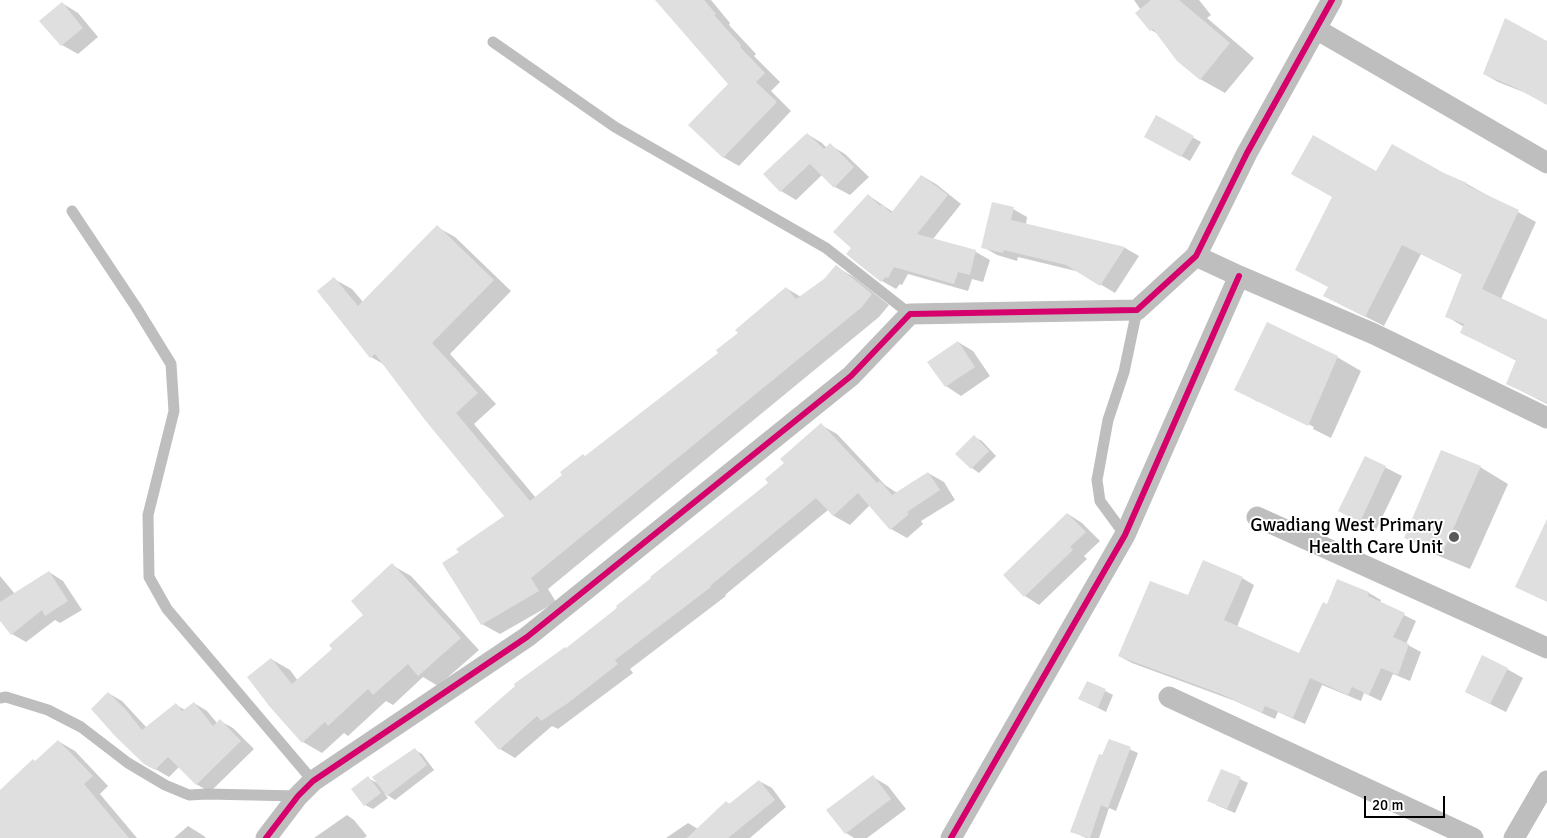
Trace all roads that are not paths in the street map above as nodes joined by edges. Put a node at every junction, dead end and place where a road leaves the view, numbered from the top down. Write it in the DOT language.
graph roads {
  1 [pos="1332,0"];
  2 [pos="1316,29"];
  3 [pos="493,42"];
  4 [pos="1547,163"];
  5 [pos="72,211"];
  6 [pos="1196,256"];
  7 [pos="1239,276"];
  8 [pos="1136,310"];
  9 [pos="910,314"];
  10 [pos="1547,418"];
  11 [pos="1257,517"];
  12 [pos="1125,535"];
  13 [pos="1547,648"];
  14 [pos="1168,697"];
  15 [pos="0,698"];
  16 [pos="313,781"];
  17 [pos="1547,781"];
  18 [pos="298,796"];
  19 [pos="266,838"];
  20 [pos="951,838"];
  21 [pos="1473,838"];
  22 [pos="1514,838"];
  1 -- 2 [label="street"];
  2 -- 4 [label="street"];
  2 -- 6 [label="street"];
  3 -- 9 [label="lane"];
  5 -- 16 [label="lane"];
  6 -- 7 [label="street"];
  6 -- 8 [label="street"];
  7 -- 10 [label="street"];
  7 -- 12 [label="street"];
  8 -- 9 [label="street"];
  8 -- 12 [label="lane"];
  9 -- 16 [label="street"];
  11 -- 13 [label="street"];
  12 -- 20 [label="street"];
  14 -- 21 [label="street"];
  15 -- 18 [label="lane"];
  16 -- 18 [label="street"];
  17 -- 22 [label="street"];
  18 -- 19 [label="street"];
}
